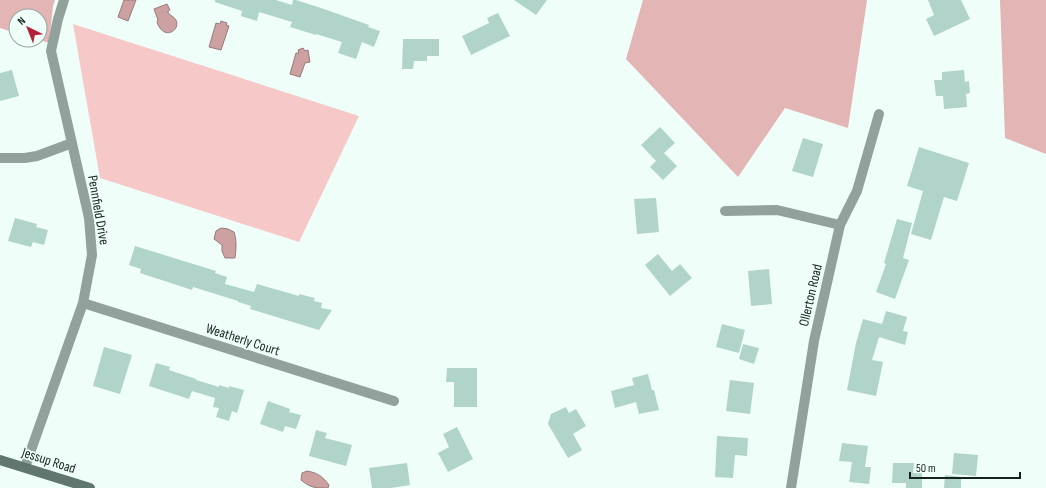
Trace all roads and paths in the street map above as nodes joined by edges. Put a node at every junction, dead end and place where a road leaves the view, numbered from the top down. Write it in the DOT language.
graph roads {
  1 [pos="64,0"];
  2 [pos="879,114"];
  3 [pos="72,143"];
  4 [pos="0,158"];
  5 [pos="725,211"];
  6 [pos="840,225"];
  7 [pos="83,303"];
  8 [pos="394,401"];
  9 [pos="0,460"];
  10 [pos="25,467"];
  11 [pos="90,488"];
  12 [pos="791,488"];
  1 -- 3 [label="street, Pennfield Drive"];
  2 -- 6 [label="street, Ollerton Road"];
  3 -- 4 [label="street"];
  3 -- 7 [label="street, Pennfield Drive"];
  5 -- 6 [label="street"];
  6 -- 12 [label="street, Ollerton Road"];
  7 -- 8 [label="street, Weatherly Court"];
  7 -- 10 [label="street, Pennfield Drive"];
  9 -- 10 [label="street, Jessup Road"];
  10 -- 11 [label="street, Jessup Road"];
}
